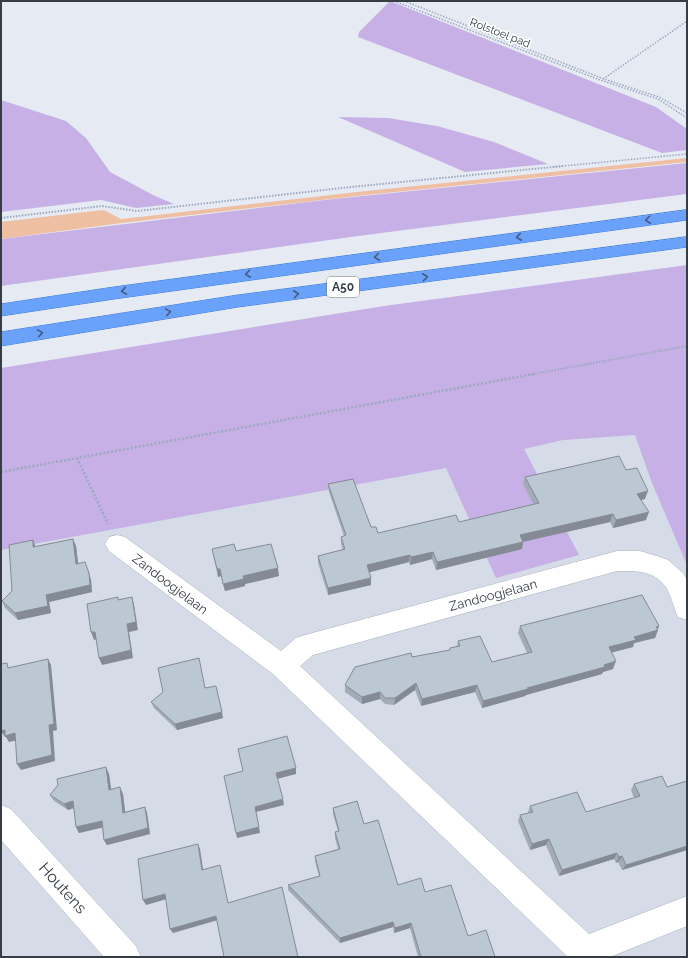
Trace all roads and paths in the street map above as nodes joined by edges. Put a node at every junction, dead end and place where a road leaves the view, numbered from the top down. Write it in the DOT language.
graph roads {
  1 [pos="394,1"];
  2 [pos="404,1"];
  3 [pos="687,21"];
  4 [pos="604,79"];
  5 [pos="600,80"];
  6 [pos="687,113"];
  7 [pos="687,118"];
  8 [pos="687,154"];
  9 [pos="687,215"];
  10 [pos="1,218"];
  11 [pos="687,242"];
  12 [pos="1,310"];
  13 [pos="1,339"];
  14 [pos="687,346"];
  15 [pos="77,457"];
  16 [pos="1,472"];
  17 [pos="117,544"];
  18 [pos="687,610"];
  19 [pos="282,666"];
  20 [pos="1,820"];
  21 [pos="687,911"];
  22 [pos="589,954"];
  23 [pos="125,957"];
  1 -- 5 [label="path, Rolstoel pad"];
  2 -- 4 [label="path"];
  3 -- 4 [label="path"];
  4 -- 5 [label="path"];
  4 -- 6 [label="path"];
  5 -- 7 [label="path, Rolstoel pad"];
  8 -- 10 [label="path"];
  9 -- 12 [label="highway, A50, one-way"];
  13 -- 11 [label="highway, A50, one-way"];
  14 -- 15 [label="path"];
  15 -- 16 [label="path"];
  15 -- 17 [label="path"];
  17 -- 19 [label="street, Zandoogjelaan"];
  18 -- 19 [label="street, Zandoogjelaan"];
  19 -- 22 [label="street, Zandoogjelaan"];
  20 -- 23 [label="street, Houtens"];
  21 -- 22 [label="street, Zandoogjelaan"];
}
